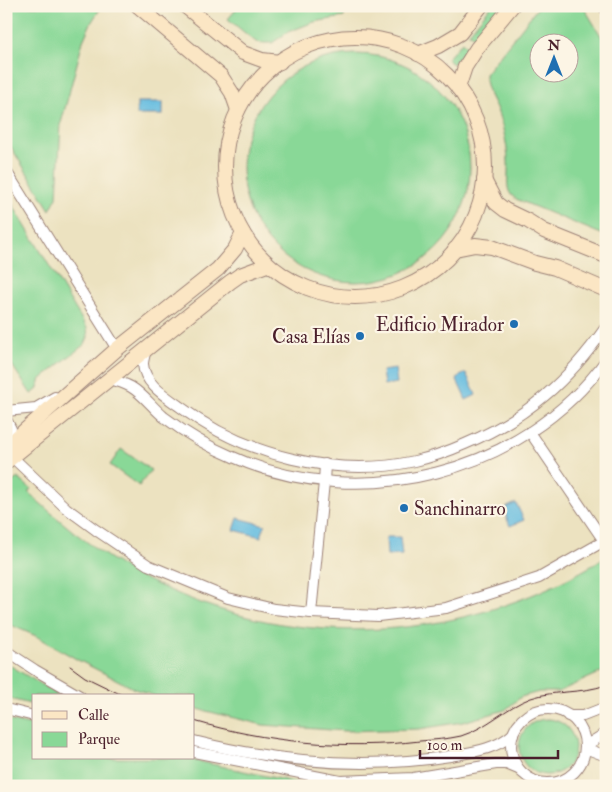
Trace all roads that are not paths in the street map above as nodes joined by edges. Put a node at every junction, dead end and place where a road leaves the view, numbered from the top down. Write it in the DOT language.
graph roads {
  1 [pos="138,6"];
  2 [pos="185,6"];
  3 [pos="481,6"];
  4 [pos="512,6"];
  5 [pos="603,6"];
  6 [pos="606,10"];
  7 [pos="418,54"];
  8 [pos="280,62"];
  9 [pos="458,88"];
  10 [pos="238,110"];
  11 [pos="6,171"];
  12 [pos="484,180"];
  13 [pos="243,233"];
  14 [pos="455,248"];
  15 [pos="606,256"];
  16 [pos="268,265"];
  17 [pos="606,290"];
  18 [pos="606,326"];
  19 [pos="117,349"];
  20 [pos="146,349"];
  21 [pos="606,360"];
  22 [pos="96,367"];
  23 [pos="109,379"];
  24 [pos="6,411"];
  25 [pos="6,419"];
  26 [pos="530,432"];
  27 [pos="9,452"];
  28 [pos="324,464"];
  29 [pos="324,482"];
  30 [pos="605,541"];
  31 [pos="311,613"];
  32 [pos="6,651"];
  33 [pos="77,694"];
  34 [pos="606,707"];
  35 [pos="6,709"];
  36 [pos="32,716"];
  37 [pos="568,716"];
  38 [pos="606,732"];
  39 [pos="513,734"];
  40 [pos="195,741"];
  41 [pos="585,747"];
  42 [pos="195,752"];
  43 [pos="606,756"];
  44 [pos="518,769"];
  45 [pos="340,781"];
  46 [pos="534,783"];
  47 [pos="356,786"];
  1 -- 10 [label="street"];
  2 -- 8 [label="street"];
  3 -- 7 [label="street"];
  4 -- 9 [label="street"];
  5 -- 6 [label="street"];
  7 -- 8 [label="street"];
  7 -- 9 [label="street"];
  8 -- 10 [label="street"];
  9 -- 12 [label="street"];
  10 -- 13 [label="street"];
  11 -- 19 [label="street"];
  12 -- 14 [label="street"];
  12 -- 15 [label="street"];
  13 -- 16 [label="street"];
  13 -- 19 [label="street"];
  14 -- 16 [label="street"];
  14 -- 17 [label="street"];
  16 -- 20 [label="street"];
  18 -- 28 [label="street"];
  19 -- 22 [label="street"];
  20 -- 23 [label="street"];
  20 -- 28 [label="street"];
  21 -- 26 [label="street"];
  22 -- 24 [label="street"];
  22 -- 27 [label="street"];
  23 -- 27 [label="street"];
  23 -- 29 [label="street"];
  25 -- 27 [label="street"];
  26 -- 29 [label="street"];
  26 -- 30 [label="street"];
  27 -- 31 [label="street"];
  28 -- 29 [label="street"];
  29 -- 31 [label="street"];
  30 -- 31 [label="street"];
  32 -- 33 [label="street"];
  34 -- 37 [label="street"];
  35 -- 36 [label="street"];
  37 -- 39 [label="street"];
  37 -- 41 [label="street"];
  38 -- 41 [label="street"];
  39 -- 40 [label="street"];
  39 -- 44 [label="street"];
  41 -- 43 [label="street"];
  41 -- 46 [label="street"];
  42 -- 45 [label="street"];
  44 -- 45 [label="street"];
  44 -- 46 [label="street"];
  45 -- 47 [label="street"];
}
